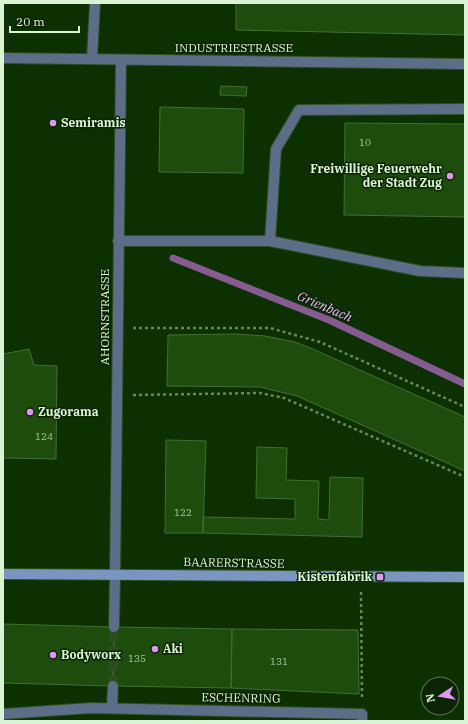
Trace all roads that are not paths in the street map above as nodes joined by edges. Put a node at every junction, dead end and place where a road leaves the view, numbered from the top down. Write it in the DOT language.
graph roads {
  1 [pos="95,3"];
  2 [pos="3,58"];
  3 [pos="92,59"];
  4 [pos="121,60"];
  5 [pos="465,64"];
  6 [pos="465,109"];
  7 [pos="118,241"];
  8 [pos="270,241"];
  9 [pos="465,273"];
  10 [pos="3,574"];
  11 [pos="115,575"];
  12 [pos="465,577"];
  13 [pos="114,627"];
  14 [pos="113,686"];
  15 [pos="112,708"];
  16 [pos="3,714"];
  17 [pos="362,717"];
  1 -- 3 [label="street"];
  2 -- 3 [label="street, INDUSTRIESTRASSE"];
  3 -- 4 [label="street, INDUSTRIESTRASSE"];
  4 -- 5 [label="street, INDUSTRIESTRASSE"];
  4 -- 7 [label="street, AHORNSTRASSE"];
  6 -- 8 [label="street"];
  7 -- 8 [label="street"];
  7 -- 11 [label="street, AHORNSTRASSE"];
  8 -- 9 [label="street"];
  10 -- 11 [label="main road, BAARERSTRASSE"];
  11 -- 12 [label="main road, BAARERSTRASSE"];
  11 -- 13 [label="street"];
  14 -- 15 [label="street"];
  15 -- 16 [label="street, ESCHENRING"];
  15 -- 17 [label="street, ESCHENRING"];
}
